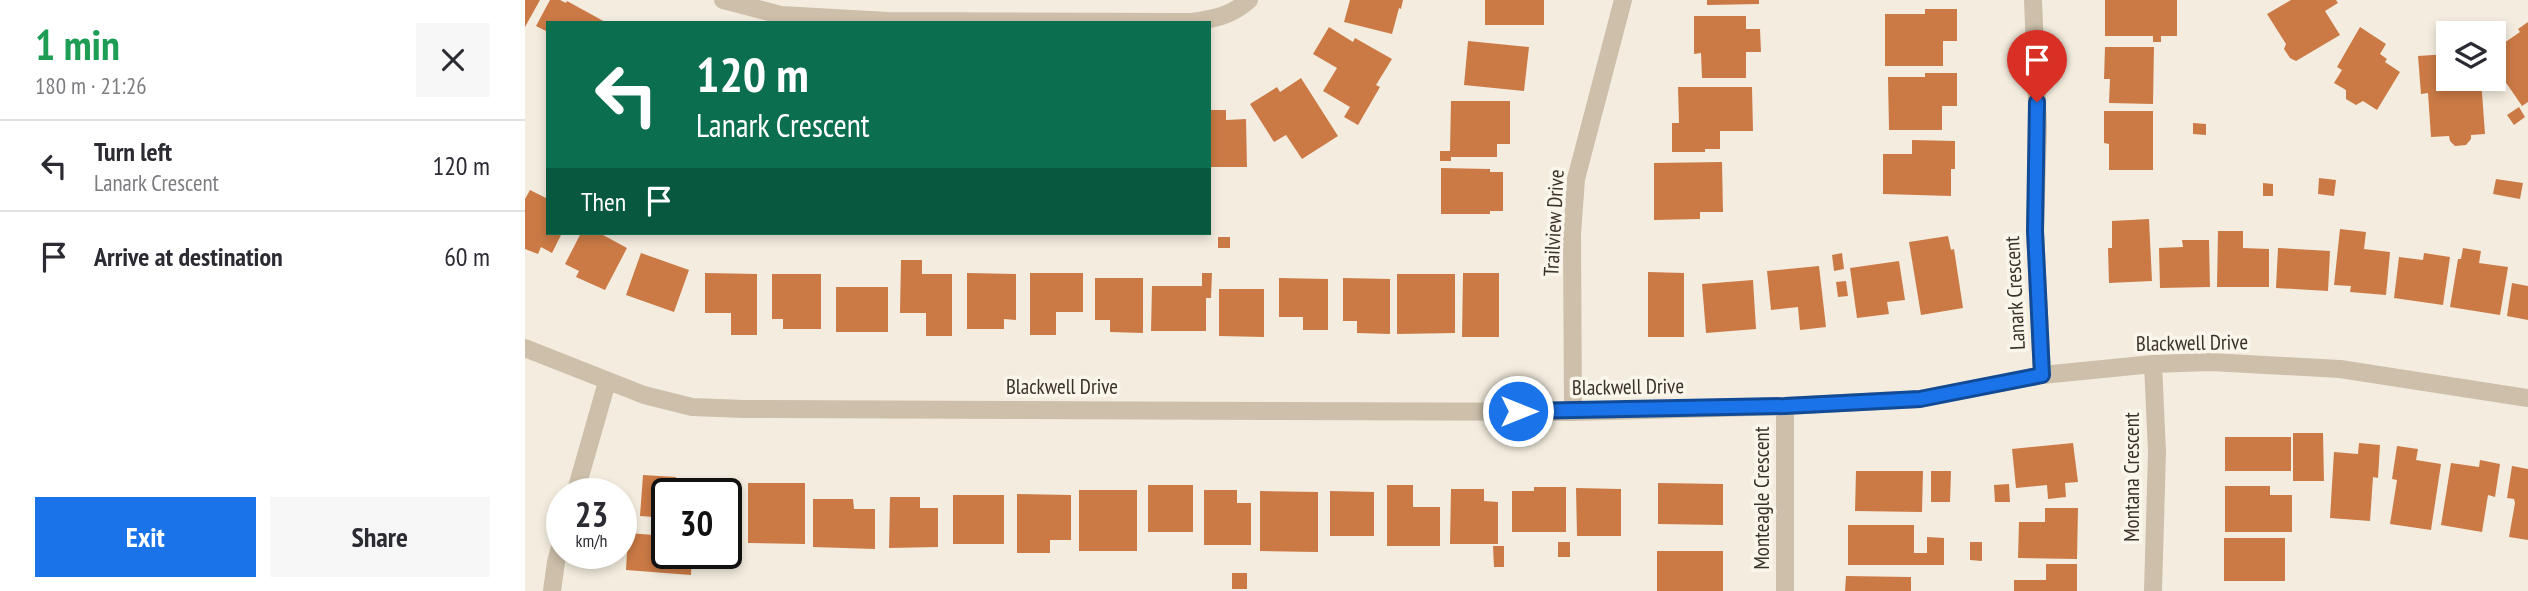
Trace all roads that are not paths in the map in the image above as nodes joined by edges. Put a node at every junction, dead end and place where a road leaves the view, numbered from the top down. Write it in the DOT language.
graph roads {
  1 [pos="723,0"];
  2 [pos="1249,0"];
  3 [pos="1623,0"];
  4 [pos="2033,0"];
  5 [pos="888,21"];
  6 [pos="1189,21"];
  7 [pos="525,348"];
  8 [pos="2153,364"];
  9 [pos="2042,375"];
  10 [pos="607,382"];
  11 [pos="2528,398"];
  12 [pos="1785,406"];
  13 [pos="1573,412"];
  14 [pos="580,478"];
  15 [pos="555,569"];
  16 [pos="552,591"];
  17 [pos="1784,591"];
  18 [pos="2153,591"];
  1 -- 5 [label="street"];
  2 -- 6 [label="street"];
  3 -- 13 [label="street, Trailview Drive"];
  4 -- 9 [label="street, Lanark Crescent"];
  7 -- 10 [label="street, Blackwell Drive"];
  8 -- 9 [label="street, Blackwell Drive"];
  8 -- 11 [label="street, Blackwell Drive"];
  8 -- 18 [label="street, Montana Crescent"];
  9 -- 12 [label="street, Blackwell Drive"];
  10 -- 13 [label="street, Blackwell Drive"];
  10 -- 14 [label="street"];
  12 -- 13 [label="street, Blackwell Drive"];
  12 -- 17 [label="street, Monteagle Crescent"];
  15 -- 16 [label="street"];
}
